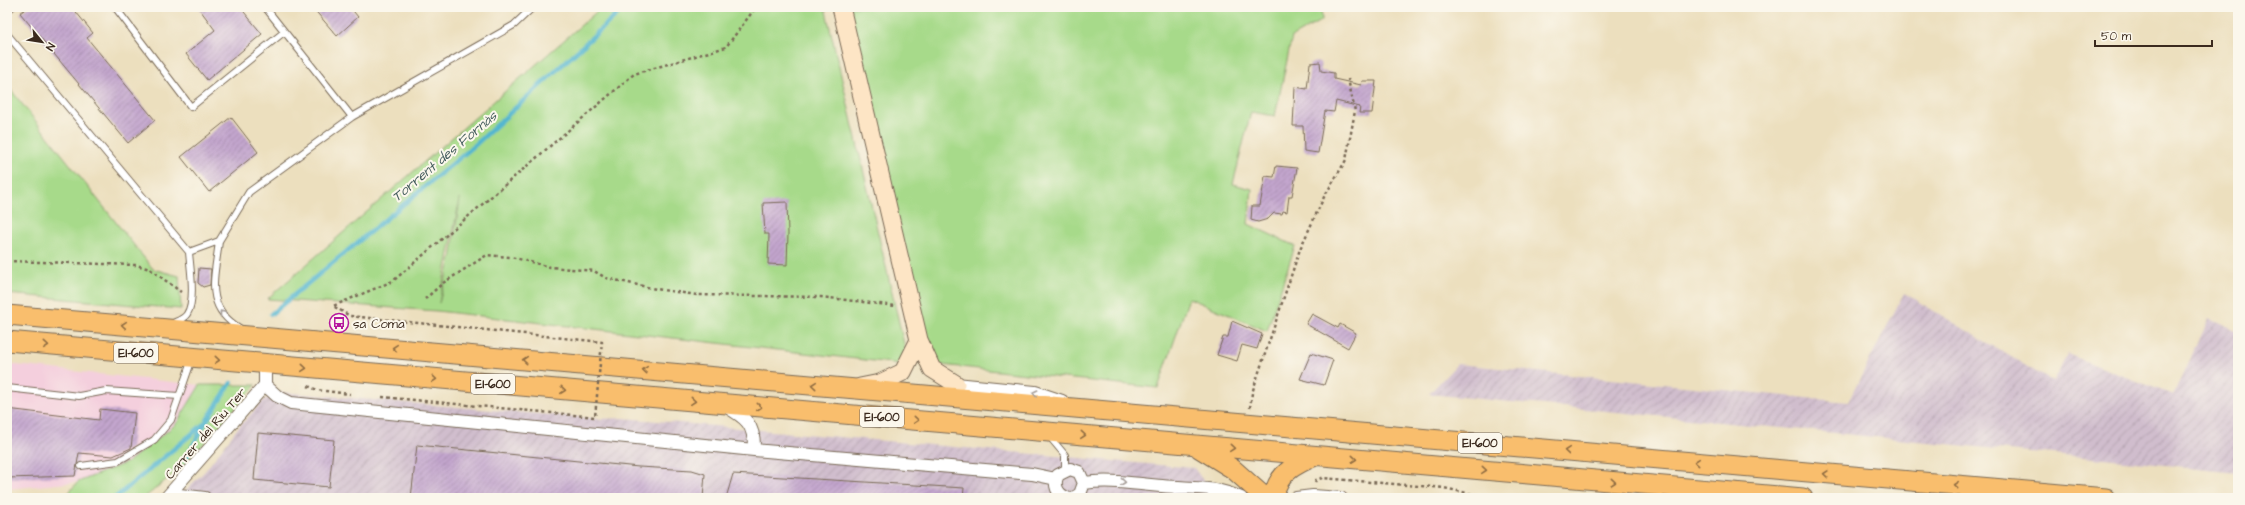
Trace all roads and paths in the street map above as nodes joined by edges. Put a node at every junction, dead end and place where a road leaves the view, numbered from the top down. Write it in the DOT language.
graph roads {
  1 [pos="12,7"];
  2 [pos="115,7"];
  3 [pos="265,7"];
  4 [pos="533,7"];
  5 [pos="756,7"];
  6 [pos="841,7"];
  7 [pos="7,11"];
  8 [pos="284,32"];
  9 [pos="7,34"];
  10 [pos="1348,79"];
  11 [pos="352,117"];
  12 [pos="219,241"];
  13 [pos="189,252"];
  14 [pos="7,261"];
  15 [pos="191,299"];
  16 [pos="425,299"];
  17 [pos="912,308"];
  18 [pos="7,315"];
  19 [pos="163,328"];
  20 [pos="253,336"];
  21 [pos="919,340"];
  22 [pos="7,341"];
  23 [pos="192,358"];
  24 [pos="265,364"];
  25 [pos="956,384"];
  26 [pos="265,385"];
  27 [pos="7,388"];
  28 [pos="853,388"];
  29 [pos="179,396"];
  30 [pos="382,397"];
  31 [pos="720,404"];
  32 [pos="1086,409"];
  33 [pos="1248,423"];
  34 [pos="1044,431"];
  35 [pos="1193,445"];
  36 [pos="754,450"];
  37 [pos="1315,456"];
  38 [pos="81,466"];
  39 [pos="1061,475"];
  40 [pos="1084,483"];
  41 [pos="168,496"];
  42 [pos="1266,496"];
  43 [pos="1313,496"];
  44 [pos="205,498"];
  45 [pos="1067,498"];
  46 [pos="1073,498"];
  47 [pos="1240,498"];
  48 [pos="1296,498"];
  49 [pos="1341,498"];
  50 [pos="1509,498"];
  51 [pos="1803,498"];
  52 [pos="2106,498"];
  1 -- 7 [label="lane"];
  2 -- 8 [label="lane"];
  3 -- 8 [label="lane"];
  4 -- 11 [label="lane"];
  5 -- 30 [label="path, bridge"];
  6 -- 17 [label="street"];
  8 -- 11 [label="lane"];
  9 -- 13 [label="lane"];
  10 -- 33 [label="path"];
  11 -- 12 [label="lane"];
  12 -- 13 [label="lane"];
  20 -- 12 [label="lane, one-way"];
  13 -- 15 [label="lane"];
  14 -- 15 [label="path"];
  15 -- 19 [label="lane"];
  16 -- 17 [label="path"];
  17 -- 21 [label="street"];
  19 -- 18 [label="main road, EI-600, one-way"];
  19 -- 20 [label="main road, EI-600"];
  28 -- 20 [label="main road, EI-600, one-way"];
  21 -- 25 [label="street"];
  21 -- 28 [label="street"];
  22 -- 23 [label="main road, EI-600, one-way"];
  23 -- 24 [label="main road, EI-600, one-way"];
  23 -- 29 [label="lane"];
  24 -- 26 [label="street"];
  24 -- 31 [label="main road, EI-600, one-way"];
  32 -- 25 [label="street, one-way"];
  26 -- 36 [label="street"];
  26 -- 41 [label="street, Carrer del Riu Ter"];
  27 -- 29 [label="lane"];
  28 -- 32 [label="main road, EI-600"];
  29 -- 38 [label="lane"];
  31 -- 34 [label="main road, EI-600, one-way"];
  31 -- 36 [label="street"];
  32 -- 33 [label="main road, EI-600"];
  52 -- 33 [label="main road, EI-600, one-way"];
  34 -- 35 [label="main road, EI-600, one-way"];
  34 -- 39 [label="lane"];
  35 -- 37 [label="main road, EI-600, one-way"];
  35 -- 42 [label="main road"];
  36 -- 39 [label="street"];
  37 -- 42 [label="main road"];
  37 -- 51 [label="main road, EI-600, one-way"];
  39 -- 40 [label="street"];
  39 -- 45 [label="street"];
  40 -- 46 [label="street"];
  40 -- 47 [label="street, one-way"];
  41 -- 44 [label="street"];
  43 -- 48 [label="street"];
  43 -- 49 [label="street"];
  43 -- 50 [label="path"];
}
